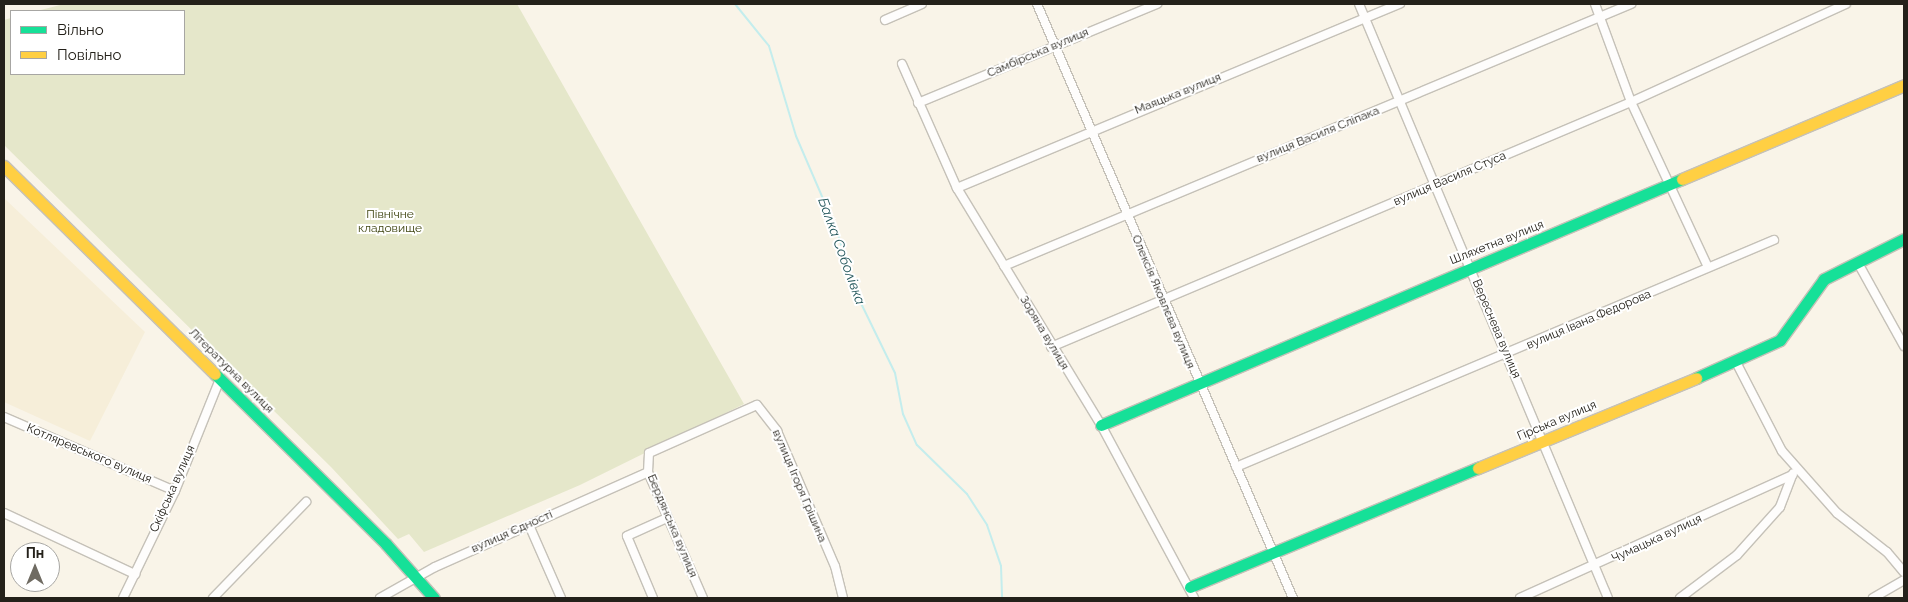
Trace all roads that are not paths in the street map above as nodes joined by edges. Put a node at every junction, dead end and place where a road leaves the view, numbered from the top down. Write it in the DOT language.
graph roads {
  1 [pos="922,4"];
  2 [pos="1037,4"];
  3 [pos="1157,4"];
  4 [pos="1359,4"];
  5 [pos="1400,4"];
  6 [pos="1595,4"];
  7 [pos="1630,4"];
  8 [pos="1846,4"];
  9 [pos="1366,18"];
  10 [pos="1601,18"];
  11 [pos="885,20"];
  12 [pos="1056,45"];
  13 [pos="902,64"];
  14 [pos="1904,85"];
  15 [pos="1400,101"];
  16 [pos="1631,102"];
  17 [pos="918,103"];
  18 [pos="1090,129"];
  19 [pos="4,166"];
  20 [pos="1436,185"];
  21 [pos="1672,186"];
  22 [pos="957,188"];
  23 [pos="1126,213"];
  24 [pos="1904,239"];
  25 [pos="1774,240"];
  26 [pos="1858,262"];
  27 [pos="1004,266"];
  28 [pos="1708,267"];
  29 [pos="1470,269"];
  30 [pos="1162,297"];
  31 [pos="1051,346"];
  32 [pos="1904,346"];
  33 [pos="1507,355"];
  34 [pos="1736,362"];
  35 [pos="220,379"];
  36 [pos="1197,381"];
  37 [pos="4,417"];
  38 [pos="1101,425"];
  39 [pos="1544,442"];
  40 [pos="649,453"];
  41 [pos="1236,466"];
  42 [pos="1796,466"];
  43 [pos="648,472"];
  44 [pos="1792,475"];
  45 [pos="175,491"];
  46 [pos="306,502"];
  47 [pos="4,513"];
  48 [pos="667,518"];
  49 [pos="529,525"];
  50 [pos="1273,554"];
  51 [pos="1594,568"];
  52 [pos="1904,572"];
  53 [pos="135,574"];
  54 [pos="420,578"];
  55 [pos="1904,580"];
  56 [pos="1192,593"];
  57 [pos="124,598"];
  58 [pos="213,598"];
  59 [pos="380,598"];
  60 [pos="434,598"];
  61 [pos="560,598"];
  62 [pos="654,598"];
  63 [pos="703,598"];
  64 [pos="843,598"];
  65 [pos="1293,598"];
  66 [pos="1520,598"];
  67 [pos="1608,598"];
  68 [pos="1680,598"];
  69 [pos="1873,598"];
  1 -- 11 [label="street"];
  2 -- 12 [label="street, Олексія Яковлєва вулиця"];
  3 -- 12 [label="street, Самбірська вулиця"];
  4 -- 9 [label="street, Вереснева вулиця"];
  5 -- 9 [label="street, Маяцька вулиця"];
  6 -- 10 [label="street"];
  7 -- 10 [label="street, вулиця Василя Сліпака"];
  8 -- 16 [label="street, вулиця Василя Стуса"];
  9 -- 15 [label="street, Вереснева вулиця"];
  9 -- 18 [label="street, Маяцька вулиця"];
  10 -- 15 [label="street, вулиця Василя Сліпака"];
  10 -- 16 [label="street"];
  12 -- 17 [label="street, Самбірська вулиця"];
  12 -- 18 [label="street, Олексія Яковлєва вулиця"];
  13 -- 17 [label="street, Зоряна вулиця"];
  14 -- 21 [label="street, Шляхетна вулиця"];
  15 -- 20 [label="street, Вереснева вулиця"];
  15 -- 23 [label="street, вулиця Василя Сліпака"];
  16 -- 20 [label="street, вулиця Василя Стуса"];
  16 -- 21 [label="street"];
  17 -- 22 [label="street, Зоряна вулиця"];
  18 -- 22 [label="street, Маяцька вулиця"];
  18 -- 23 [label="street, Олексія Яковлєва вулиця"];
  19 -- 35 [label="street, Літературна вулиця"];
  20 -- 29 [label="street, Вереснева вулиця"];
  20 -- 30 [label="street, вулиця Василя Стуса"];
  21 -- 28 [label="street"];
  21 -- 29 [label="street, Шляхетна вулиця"];
  22 -- 27 [label="street, Зоряна вулиця"];
  23 -- 27 [label="street, вулиця Василя Сліпака"];
  23 -- 30 [label="street, Олексія Яковлєва вулиця"];
  24 -- 26 [label="street, Гірська вулиця"];
  25 -- 28 [label="street, вулиця Івана Федорова"];
  26 -- 32 [label="street"];
  26 -- 34 [label="street, Гірська вулиця"];
  27 -- 31 [label="street, Зоряна вулиця"];
  28 -- 33 [label="street, вулиця Івана Федорова"];
  29 -- 33 [label="street, Вереснева вулиця"];
  29 -- 36 [label="street, Шляхетна вулиця"];
  30 -- 31 [label="street, вулиця Василя Стуса"];
  30 -- 36 [label="street, Олексія Яковлєва вулиця"];
  31 -- 38 [label="street, Зоряна вулиця"];
  33 -- 39 [label="street, Вереснева вулиця"];
  33 -- 41 [label="street, вулиця Івана Федорова"];
  34 -- 39 [label="street, Гірська вулиця"];
  34 -- 42 [label="street"];
  35 -- 45 [label="street, Скіфська вулиця"];
  35 -- 54 [label="street, Літературна вулиця"];
  36 -- 38 [label="street, Шляхетна вулиця"];
  36 -- 41 [label="street, Олексія Яковлєва вулиця"];
  37 -- 45 [label="street, Котляревського вулиця"];
  38 -- 56 [label="street, Зоряна вулиця"];
  39 -- 50 [label="street, Гірська вулиця"];
  39 -- 51 [label="street, Вереснева вулиця"];
  40 -- 43 [label="street, Бердянська вулиця"];
  40 -- 64 [label="street, вулиця Ігоря Грішина"];
  41 -- 50 [label="street, Олексія Яковлєва вулиця"];
  42 -- 44 [label="street"];
  42 -- 52 [label="street"];
  43 -- 48 [label="street, Бердянська вулиця"];
  43 -- 49 [label="street, вулиця Єдності"];
  44 -- 51 [label="street, Чумацька вулиця"];
  44 -- 68 [label="street"];
  45 -- 53 [label="street, Скіфська вулиця"];
  46 -- 58 [label="street"];
  47 -- 53 [label="street"];
  48 -- 62 [label="street"];
  48 -- 63 [label="street, Бердянська вулиця"];
  49 -- 54 [label="street, вулиця Єдності"];
  49 -- 61 [label="street"];
  50 -- 56 [label="street, Гірська вулиця"];
  50 -- 65 [label="street, Олексія Яковлєва вулиця"];
  51 -- 66 [label="street, Чумацька вулиця"];
  51 -- 67 [label="street, Вереснева вулиця"];
  53 -- 57 [label="street, Скіфська вулиця"];
  54 -- 59 [label="street, вулиця Єдності"];
  54 -- 60 [label="street, Літературна вулиця"];
  55 -- 69 [label="street"];
}
